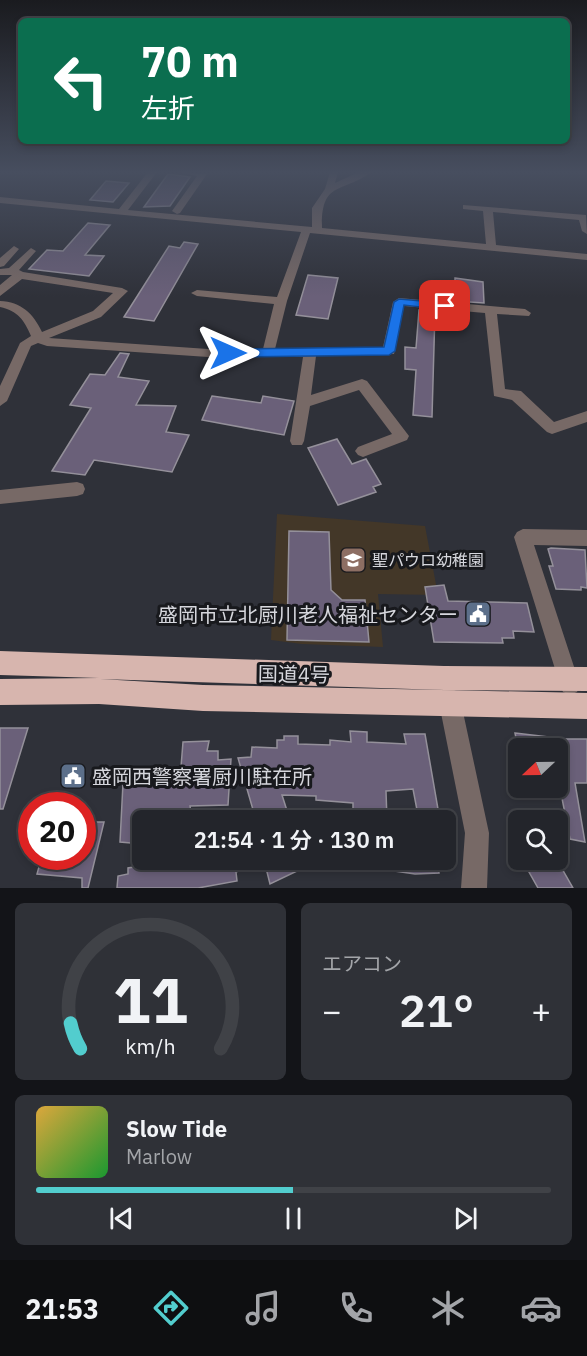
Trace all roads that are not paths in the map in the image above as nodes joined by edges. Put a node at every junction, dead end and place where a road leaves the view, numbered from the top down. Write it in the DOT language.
graph roads {
  1 [pos="136,213"];
  2 [pos="316,213"];
  3 [pos="488,213"];
  4 [pos="546,213"];
  5 [pos="587,231"];
  6 [pos="312,232"];
  7 [pos="491,248"];
  8 [pos="14,249"];
  9 [pos="31,251"];
  10 [pos="587,257"];
  11 [pos="0,264"];
  12 [pos="10,273"];
  13 [pos="197,293"];
  14 [pos="0,300"];
  15 [pos="281,301"];
  16 [pos="491,311"];
  17 [pos="525,313"];
  18 [pos="38,338"];
  19 [pos="310,352"];
  20 [pos="268,353"];
  21 [pos="4,380"];
  22 [pos="0,400"];
  23 [pos="303,403"];
  24 [pos="587,416"];
  25 [pos="297,441"];
  26 [pos="363,451"];
  27 [pos="77,489"];
  28 [pos="0,497"];
  29 [pos="587,538"];
  30 [pos="0,663"];
  31 [pos="444,678"];
  32 [pos="578,679"];
  33 [pos="0,692"];
  34 [pos="450,703"];
  35 [pos="582,706"];
  36 [pos="474,888"];
  1 -- 6 [label="street"];
  2 -- 6 [label="street"];
  3 -- 7 [label="street"];
  4 -- 5 [label="street"];
  6 -- 7 [label="street"];
  6 -- 15 [label="street"];
  7 -- 10 [label="street"];
  8 -- 11 [label="street"];
  9 -- 12 [label="street"];
  12 -- 14 [label="street"];
  12 -- 18 [label="street"];
  13 -- 15 [label="street"];
  14 -- 18 [label="street"];
  15 -- 20 [label="street"];
  16 -- 17 [label="street"];
  16 -- 19 [label="street"];
  16 -- 24 [label="street"];
  18 -- 20 [label="street"];
  18 -- 21 [label="street"];
  19 -- 20 [label="street"];
  19 -- 23 [label="street"];
  21 -- 22 [label="street"];
  23 -- 25 [label="street"];
  23 -- 26 [label="street"];
  27 -- 28 [label="street"];
  29 -- 32 [label="street"];
  30 -- 31 [label="highway, 国道4号"];
  31 -- 32 [label="highway, 国道4号"];
  31 -- 34 [label="street"];
  32 -- 35 [label="street"];
  33 -- 34 [label="highway, 国道4号"];
  34 -- 35 [label="highway, 国道4号"];
  34 -- 36 [label="street"];
}
